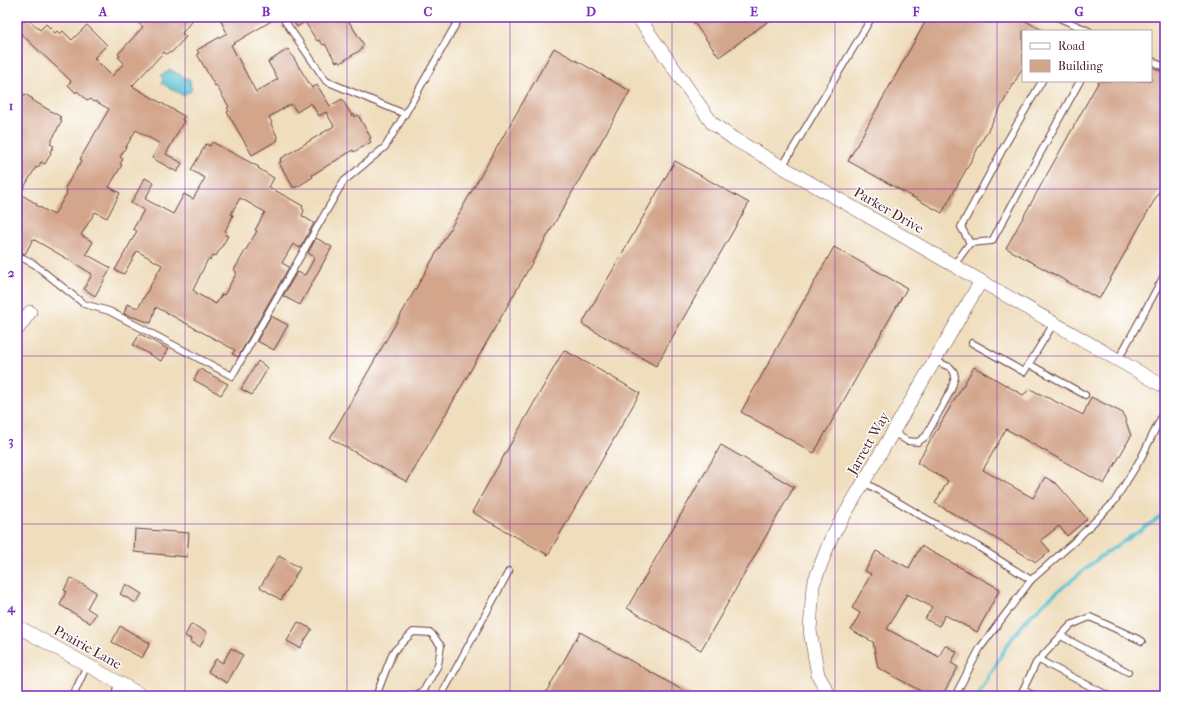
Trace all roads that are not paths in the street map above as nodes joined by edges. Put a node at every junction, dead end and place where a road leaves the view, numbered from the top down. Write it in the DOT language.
graph roads {
  1 [pos="282,17"];
  2 [pos="460,17"];
  3 [pos="638,17"];
  4 [pos="872,17"];
  5 [pos="1057,17"];
  6 [pos="1074,24"];
  7 [pos="1071,30"];
  8 [pos="1087,30"];
  9 [pos="1152,61"];
  10 [pos="1165,68"];
  11 [pos="1041,82"];
  12 [pos="1079,82"];
  13 [pos="405,114"];
  14 [pos="782,167"];
  15 [pos="970,242"];
  16 [pos="17,255"];
  17 [pos="954,265"];
  18 [pos="1165,274"];
  19 [pos="981,281"];
  20 [pos="30,312"];
  21 [pos="1054,323"];
  22 [pos="17,330"];
  23 [pos="972,344"];
  24 [pos="1118,360"];
  25 [pos="934,361"];
  26 [pos="1029,364"];
  27 [pos="1165,386"];
  28 [pos="1085,395"];
  29 [pos="1165,410"];
  30 [pos="893,432"];
  31 [pos="864,482"];
  32 [pos="509,571"];
  33 [pos="1031,580"];
  34 [pos="17,626"];
  35 [pos="1061,636"];
  36 [pos="1142,641"];
  37 [pos="1039,660"];
  38 [pos="87,665"];
  39 [pos="1128,672"];
  40 [pos="118,682"];
  41 [pos="1023,690"];
  42 [pos="73,696"];
  43 [pos="115,696"];
  44 [pos="144,696"];
  45 [pos="376,696"];
  46 [pos="417,696"];
  47 [pos="441,696"];
  48 [pos="830,696"];
  49 [pos="955,696"];
  50 [pos="1020,696"];
  51 [pos="1035,696"];
  52 [pos="1109,696"];
  1 -- 13 [label="lane"];
  2 -- 13 [label="lane"];
  3 -- 14 [label="street, Parker Drive"];
  4 -- 14 [label="lane"];
  5 -- 6 [label="lane"];
  6 -- 7 [label="lane"];
  6 -- 8 [label="lane"];
  9 -- 10 [label="lane"];
  11 -- 15 [label="lane"];
  12 -- 15 [label="lane"];
  13 -- 16 [label="lane"];
  14 -- 17 [label="street, Parker Drive"];
  15 -- 17 [label="lane"];
  17 -- 19 [label="street, Parker Drive"];
  18 -- 24 [label="lane"];
  19 -- 21 [label="street, Parker Drive"];
  19 -- 25 [label="street, Jarrett Way"];
  20 -- 22 [label="street"];
  21 -- 24 [label="street, Parker Drive"];
  21 -- 26 [label="lane"];
  23 -- 26 [label="lane"];
  24 -- 27 [label="street, Parker Drive"];
  25 -- 30 [label="street, Jarrett Way"];
  25 -- 30 [label="lane"];
  26 -- 28 [label="lane"];
  29 -- 33 [label="lane"];
  30 -- 31 [label="street, Jarrett Way"];
  31 -- 33 [label="lane"];
  31 -- 48 [label="street, Jarrett Way"];
  32 -- 47 [label="lane"];
  33 -- 49 [label="lane"];
  34 -- 38 [label="street, Prairie Lane"];
  35 -- 36 [label="lane"];
  35 -- 37 [label="lane"];
  35 -- 39 [label="lane"];
  37 -- 41 [label="lane"];
  37 -- 52 [label="lane"];
  38 -- 40 [label="street, Prairie Lane"];
  38 -- 42 [label="lane"];
  40 -- 43 [label="lane"];
  40 -- 44 [label="street, Prairie Lane"];
  41 -- 50 [label="lane"];
  41 -- 51 [label="lane"];
  45 -- 46 [label="lane"];
}
